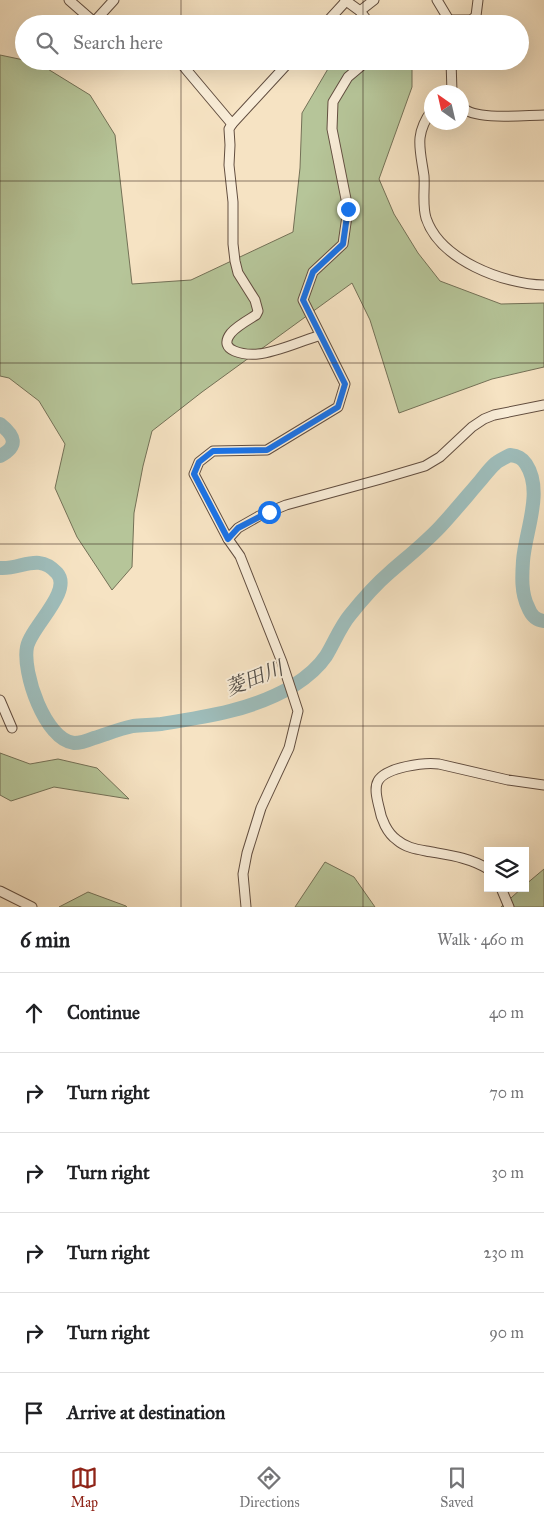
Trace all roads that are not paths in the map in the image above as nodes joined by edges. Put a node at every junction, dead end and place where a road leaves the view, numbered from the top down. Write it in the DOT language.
graph roads {
  1 [pos="69,0"];
  2 [pos="114,0"];
  3 [pos="346,0"];
  4 [pos="374,0"];
  5 [pos="437,0"];
  6 [pos="478,0"];
  7 [pos="360,12"];
  8 [pos="86,15"];
  9 [pos="100,15"];
  10 [pos="333,15"];
  11 [pos="362,15"];
  12 [pos="445,15"];
  13 [pos="476,15"];
  14 [pos="187,70"];
  15 [pos="282,70"];
  16 [pos="356,70"];
  17 [pos="451,70"];
  18 [pos="452,85"];
  19 [pos="469,112"];
  20 [pos="544,115"];
  21 [pos="232,124"];
  22 [pos="424,124"];
  23 [pos="544,286"];
  24 [pos="318,336"];
  25 [pos="544,405"];
  26 [pos="228,539"];
  27 [pos="0,700"];
  28 [pos="12,728"];
  29 [pos="544,785"];
  30 [pos="484,868"];
  31 [pos="0,891"];
  32 [pos="502,892"];
  33 [pos="32,907"];
  34 [pos="246,907"];
  35 [pos="508,907"];
  1 -- 8 [label="street"];
  2 -- 9 [label="street"];
  3 -- 7 [label="street"];
  3 -- 10 [label="street"];
  4 -- 7 [label="street"];
  5 -- 12 [label="street"];
  6 -- 13 [label="street"];
  7 -- 11 [label="street"];
  14 -- 21 [label="street"];
  15 -- 21 [label="street"];
  16 -- 26 [label="street"];
  17 -- 18 [label="street"];
  19 -- 20 [label="street"];
  21 -- 24 [label="street"];
  22 -- 23 [label="street"];
  25 -- 26 [label="street"];
  26 -- 34 [label="street"];
  27 -- 28 [label="street"];
  29 -- 30 [label="street"];
  31 -- 33 [label="street"];
  32 -- 35 [label="street"];
}
